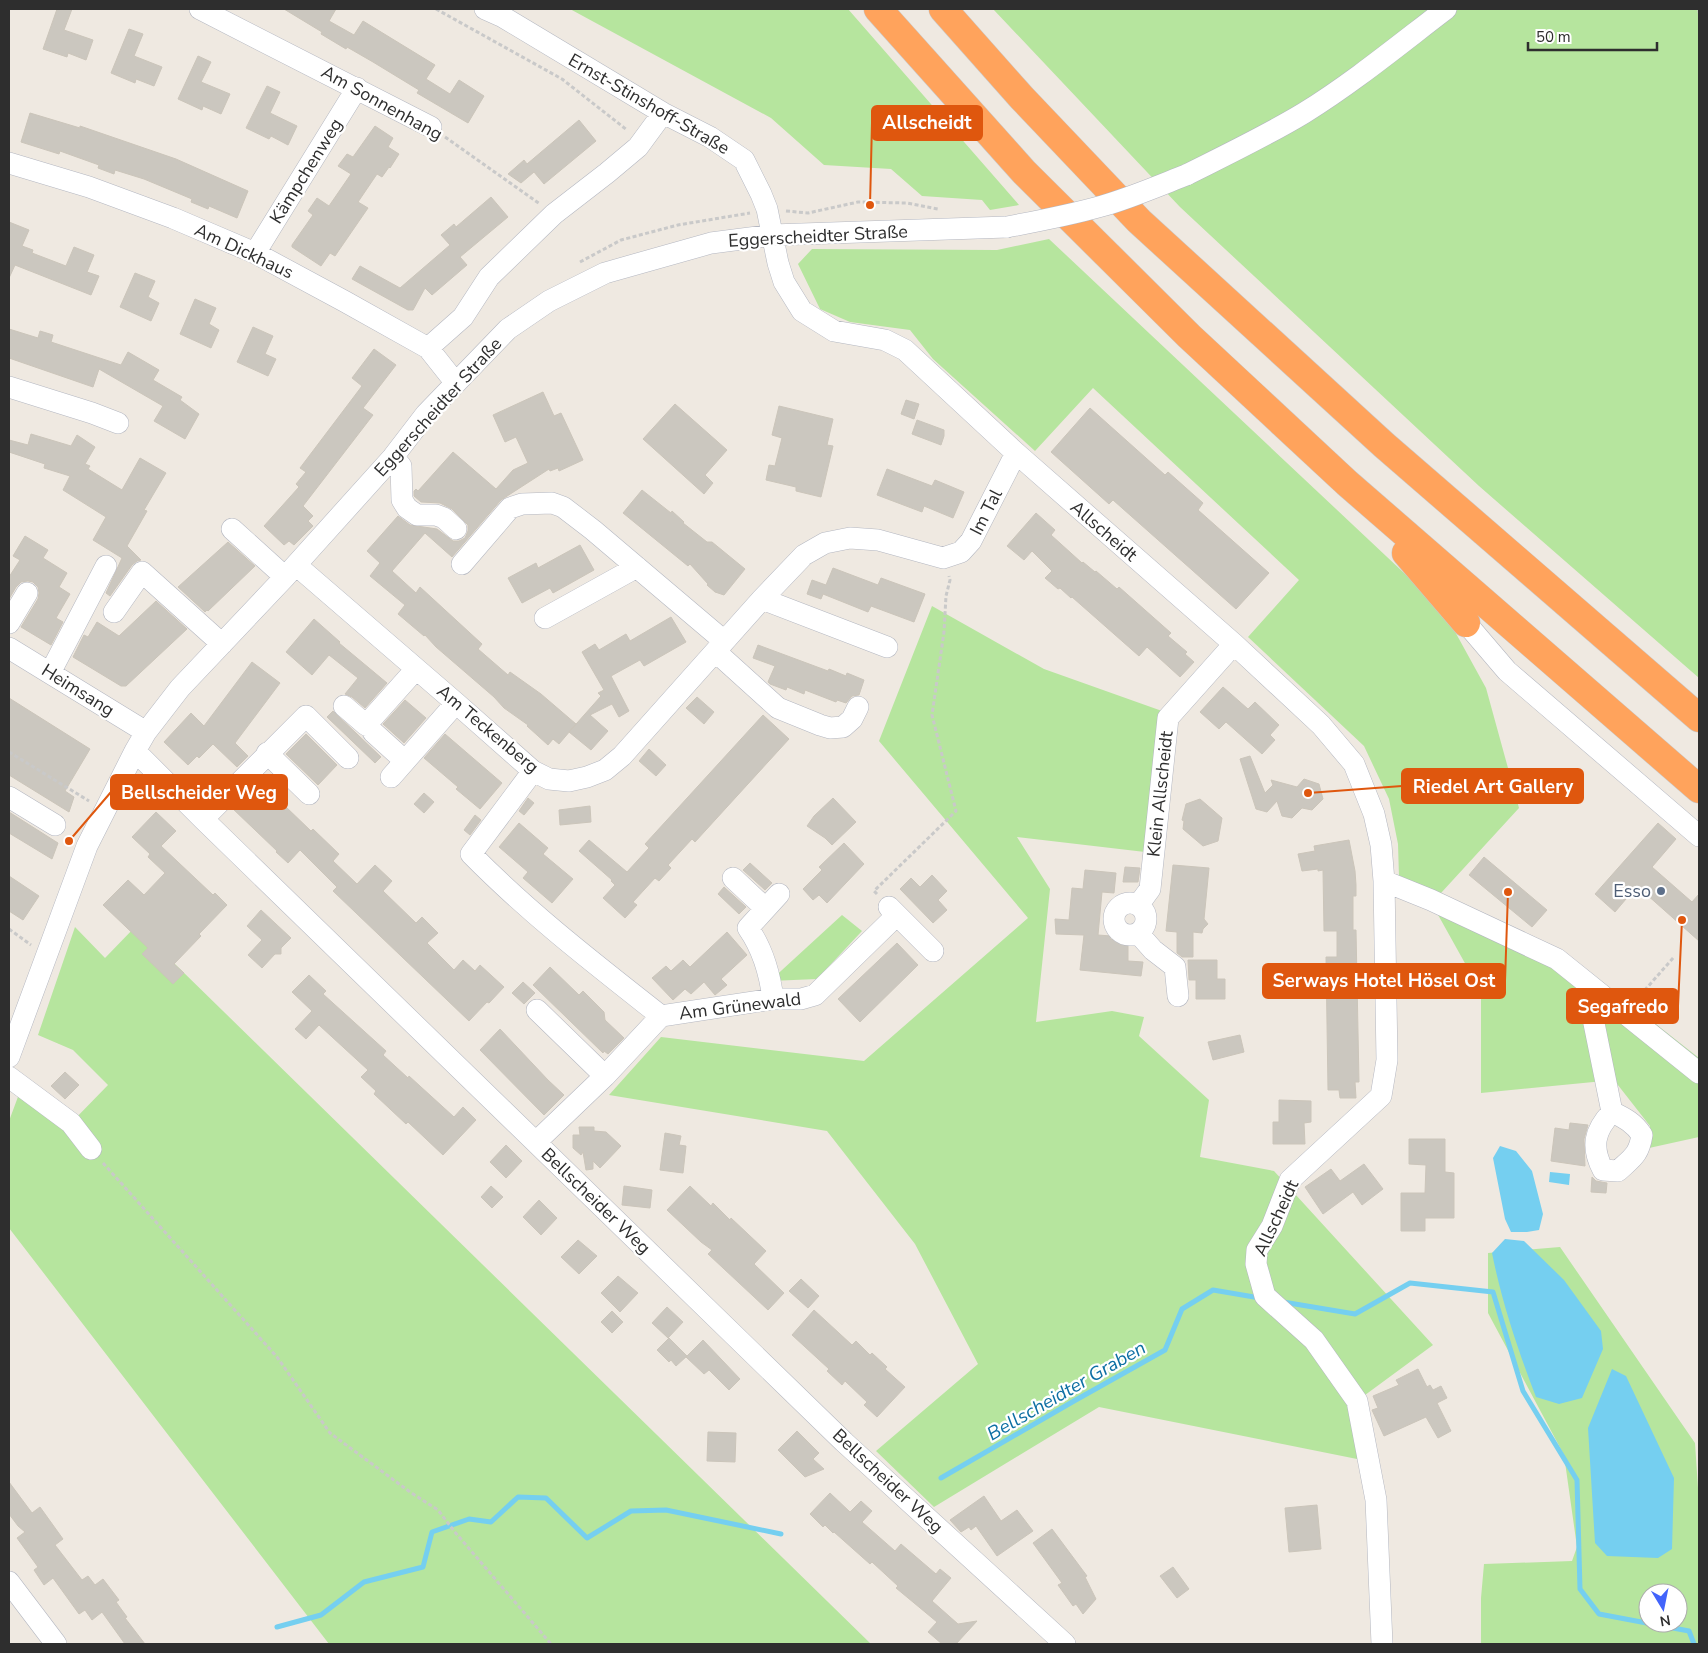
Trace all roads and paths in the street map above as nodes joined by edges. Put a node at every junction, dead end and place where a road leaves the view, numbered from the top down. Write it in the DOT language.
graph roads {
  1 [pos="200,9"];
  2 [pos="436,9"];
  3 [pos="484,9"];
  4 [pos="878,9"];
  5 [pos="943,9"];
  6 [pos="1446,9"];
  7 [pos="1699,9"];
  8 [pos="1699,14"];
  9 [pos="357,88"];
  10 [pos="657,121"];
  11 [pos="430,127"];
  12 [pos="9,163"];
  13 [pos="767,209"];
  14 [pos="940,209"];
  15 [pos="554,214"];
  16 [pos="772,236"];
  17 [pos="254,253"];
  18 [pos="428,348"];
  19 [pos="455,382"];
  20 [pos="9,387"];
  21 [pos="118,423"];
  22 [pos="1016,454"];
  23 [pos="393,457"];
  24 [pos="1347,483"];
  25 [pos="232,529"];
  26 [pos="456,529"];
  27 [pos="943,558"];
  28 [pos="462,564"];
  29 [pos="106,566"];
  30 [pos="637,567"];
  31 [pos="291,571"];
  32 [pos="26,593"];
  33 [pos="762,599"];
  34 [pos="114,612"];
  35 [pos="545,618"];
  36 [pos="9,623"];
  37 [pos="1466,623"];
  38 [pos="222,644"];
  39 [pos="1234,644"];
  40 [pos="720,646"];
  41 [pos="888,647"];
  42 [pos="9,648"];
  43 [pos="416,668"];
  44 [pos="50,673"];
  45 [pos="456,702"];
  46 [pos="344,706"];
  47 [pos="858,707"];
  48 [pos="1699,718"];
  49 [pos="146,732"];
  50 [pos="373,732"];
  51 [pos="134,751"];
  52 [pos="9,752"];
  53 [pos="267,753"];
  54 [pos="348,758"];
  55 [pos="405,761"];
  56 [pos="533,771"];
  57 [pos="391,778"];
  58 [pos="1699,789"];
  59 [pos="309,794"];
  60 [pos="9,797"];
  61 [pos="104,812"];
  62 [pos="203,819"];
  63 [pos="55,825"];
  64 [pos="1699,836"];
  65 [pos="733,878"];
  66 [pos="1384,881"];
  67 [pos="1139,904"];
  68 [pos="893,911"];
  69 [pos="9,929"];
  70 [pos="1138,933"];
  71 [pos="933,951"];
  72 [pos="47,956"];
  73 [pos="1674,957"];
  74 [pos="1586,984"];
  75 [pos="1644,991"];
  76 [pos="1178,996"];
  77 [pos="773,999"];
  78 [pos="537,1010"];
  79 [pos="660,1016"];
  80 [pos="9,1057"];
  81 [pos="1699,1073"];
  82 [pos="605,1076"];
  83 [pos="9,1078"];
  84 [pos="1612,1112"];
  85 [pos="536,1142"];
  86 [pos="91,1149"];
  87 [pos="9,1582"];
  88 [pos="56,1644"];
  89 [pos="551,1644"];
  90 [pos="1064,1644"];
  91 [pos="1382,1644"];
  1 -- 9 [label="street, Am Sonnenhang"];
  2 -- 10 [label="path"];
  3 -- 10 [label="street, Ernst-Stinshoff-Straße"];
  4 -- 24 [label="highway"];
  5 -- 48 [label="highway"];
  6 -- 16 [label="street, Eggerscheidter Straße, bridge"];
  7 -- 8 [label="path"];
  9 -- 11 [label="street, Am Sonnenhang"];
  9 -- 17 [label="street, Kämpchenweg"];
  10 -- 13 [label="street, Ernst-Stinshoff-Straße"];
  10 -- 15 [label="street"];
  11 -- 15 [label="path, Am Sonnenhang"];
  12 -- 17 [label="street, Am Dickhaus"];
  13 -- 14 [label="path"];
  13 -- 16 [label="street, Ernst-Stinshoff-Straße"];
  15 -- 18 [label="street"];
  16 -- 19 [label="street, Eggerscheidter Straße"];
  16 -- 22 [label="street, Allscheidt"];
  17 -- 18 [label="street, Am Dickhaus"];
  18 -- 19 [label="street, Am Dickhaus"];
  19 -- 23 [label="street, Eggerscheidter Straße"];
  20 -- 21 [label="street"];
  22 -- 27 [label="street, Im Tal"];
  22 -- 39 [label="street, Allscheidt"];
  23 -- 26 [label="street"];
  23 -- 31 [label="street, Eggerscheidter Straße"];
  24 -- 37 [label="highway"];
  24 -- 58 [label="highway"];
  25 -- 31 [label="street, Am Teckenberg"];
  27 -- 33 [label="street, Am Teckenberg"];
  27 -- 68 [label="path"];
  28 -- 30 [label="street"];
  29 -- 44 [label="street"];
  30 -- 35 [label="street"];
  30 -- 40 [label="street"];
  31 -- 38 [label="street, Eggerscheidter Straße"];
  31 -- 43 [label="street, Am Teckenberg"];
  32 -- 36 [label="street"];
  33 -- 40 [label="street, Am Teckenberg"];
  33 -- 41 [label="street"];
  34 -- 38 [label="street"];
  37 -- 64 [label="street"];
  38 -- 49 [label="street, Eggerscheidter Straße"];
  39 -- 66 [label="street, Allscheidt"];
  39 -- 67 [label="street, Klein Allscheidt"];
  40 -- 47 [label="street"];
  40 -- 56 [label="street, Am Teckenberg"];
  42 -- 44 [label="street, Heimsang"];
  43 -- 45 [label="street, Am Teckenberg"];
  43 -- 46 [label="street"];
  44 -- 49 [label="street, Heimsang"];
  45 -- 55 [label="street"];
  45 -- 56 [label="street, Am Teckenberg"];
  49 -- 51 [label="street, Eggerscheidter Straße"];
  50 -- 55 [label="street"];
  51 -- 61 [label="street, Eggerscheidter Straße"];
  51 -- 62 [label="street, Bellscheider Weg"];
  52 -- 61 [label="path"];
  53 -- 54 [label="street"];
  53 -- 59 [label="street"];
  53 -- 62 [label="street"];
  55 -- 57 [label="street"];
  56 -- 79 [label="street"];
  60 -- 63 [label="street"];
  61 -- 72 [label="street, Eggerscheidter Straße"];
  62 -- 85 [label="street, Bellscheider Weg"];
  65 -- 77 [label="street"];
  66 -- 74 [label="street"];
  66 -- 91 [label="street, Allscheidt"];
  67 -- 70 [label="street"];
  67 -- 70 [label="street"];
  68 -- 71 [label="street"];
  68 -- 77 [label="street, Am Grünewald"];
  69 -- 72 [label="path"];
  70 -- 76 [label="street"];
  72 -- 80 [label="street, Eggerscheidter Straße"];
  73 -- 75 [label="path"];
  74 -- 81 [label="street"];
  74 -- 84 [label="street"];
  77 -- 79 [label="street, Am Grünewald"];
  78 -- 82 [label="street"];
  79 -- 82 [label="street, Am Grünewald"];
  82 -- 85 [label="street, Am Grünewald"];
  83 -- 86 [label="street"];
  85 -- 90 [label="street, Bellscheider Weg"];
  86 -- 89 [label="path"];
  87 -- 88 [label="street"];
}
